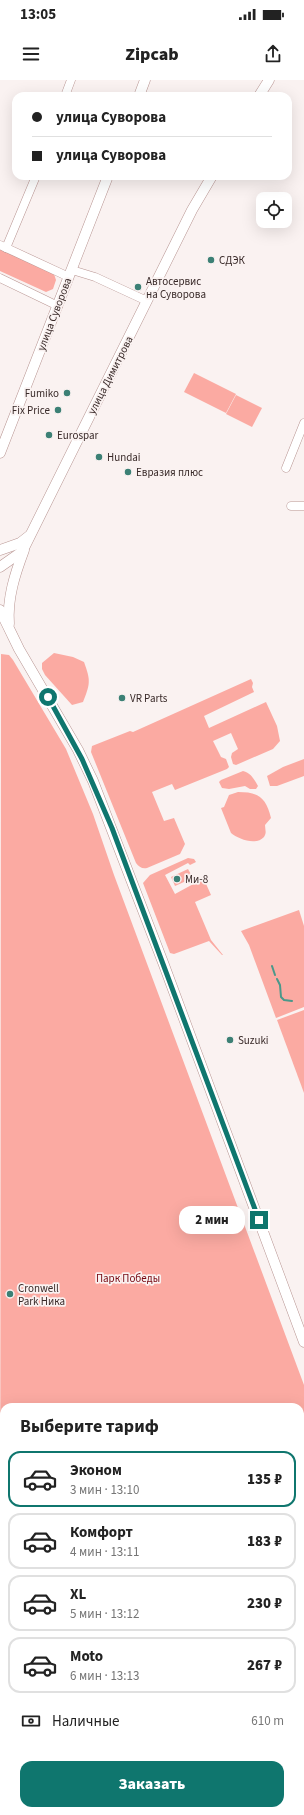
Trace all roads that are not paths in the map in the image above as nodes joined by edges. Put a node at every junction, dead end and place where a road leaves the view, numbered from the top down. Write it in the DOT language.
graph roads {
  1 [pos="71,80"];
  2 [pos="145,80"];
  3 [pos="269,80"];
  4 [pos="66,92"];
  5 [pos="140,92"];
  6 [pos="262,92"];
  7 [pos="34,180"];
  8 [pos="106,180"];
  9 [pos="210,180"];
  10 [pos="3,246"];
  11 [pos="70,273"];
  12 [pos="0,278"];
  13 [pos="147,301"];
  14 [pos="58,306"];
  15 [pos="304,423"];
  16 [pos="0,453"];
  17 [pos="286,468"];
  18 [pos="291,506"];
  19 [pos="304,506"];
  20 [pos="32,533"];
  21 [pos="25,546"];
  22 [pos="0,550"];
  23 [pos="0,567"];
  24 [pos="0,610"];
  25 [pos="10,630"];
  26 [pos="304,1342"];
  1 -- 4 [label="street"];
  2 -- 5 [label="main road"];
  3 -- 6 [label="main road"];
  7 -- 10 [label="street"];
  8 -- 11 [label="main road, улица Суворова"];
  9 -- 13 [label="main road, улица Димитрова"];
  10 -- 11 [label="street"];
  11 -- 13 [label="street"];
  11 -- 14 [label="main road, улица Суворова"];
  12 -- 14 [label="street"];
  13 -- 20 [label="main road, улица Димитрова"];
  14 -- 16 [label="main road, улица Суворова"];
  15 -- 17 [label="street"];
  18 -- 19 [label="street"];
  20 -- 21 [label="main road, улица Димитрова"];
  20 -- 22 [label="main road"];
  21 -- 23 [label="main road, улица Димитрова"];
  21 -- 25 [label="main road"];
  24 -- 25 [label="main road"];
  25 -- 26 [label="main road"];
}
